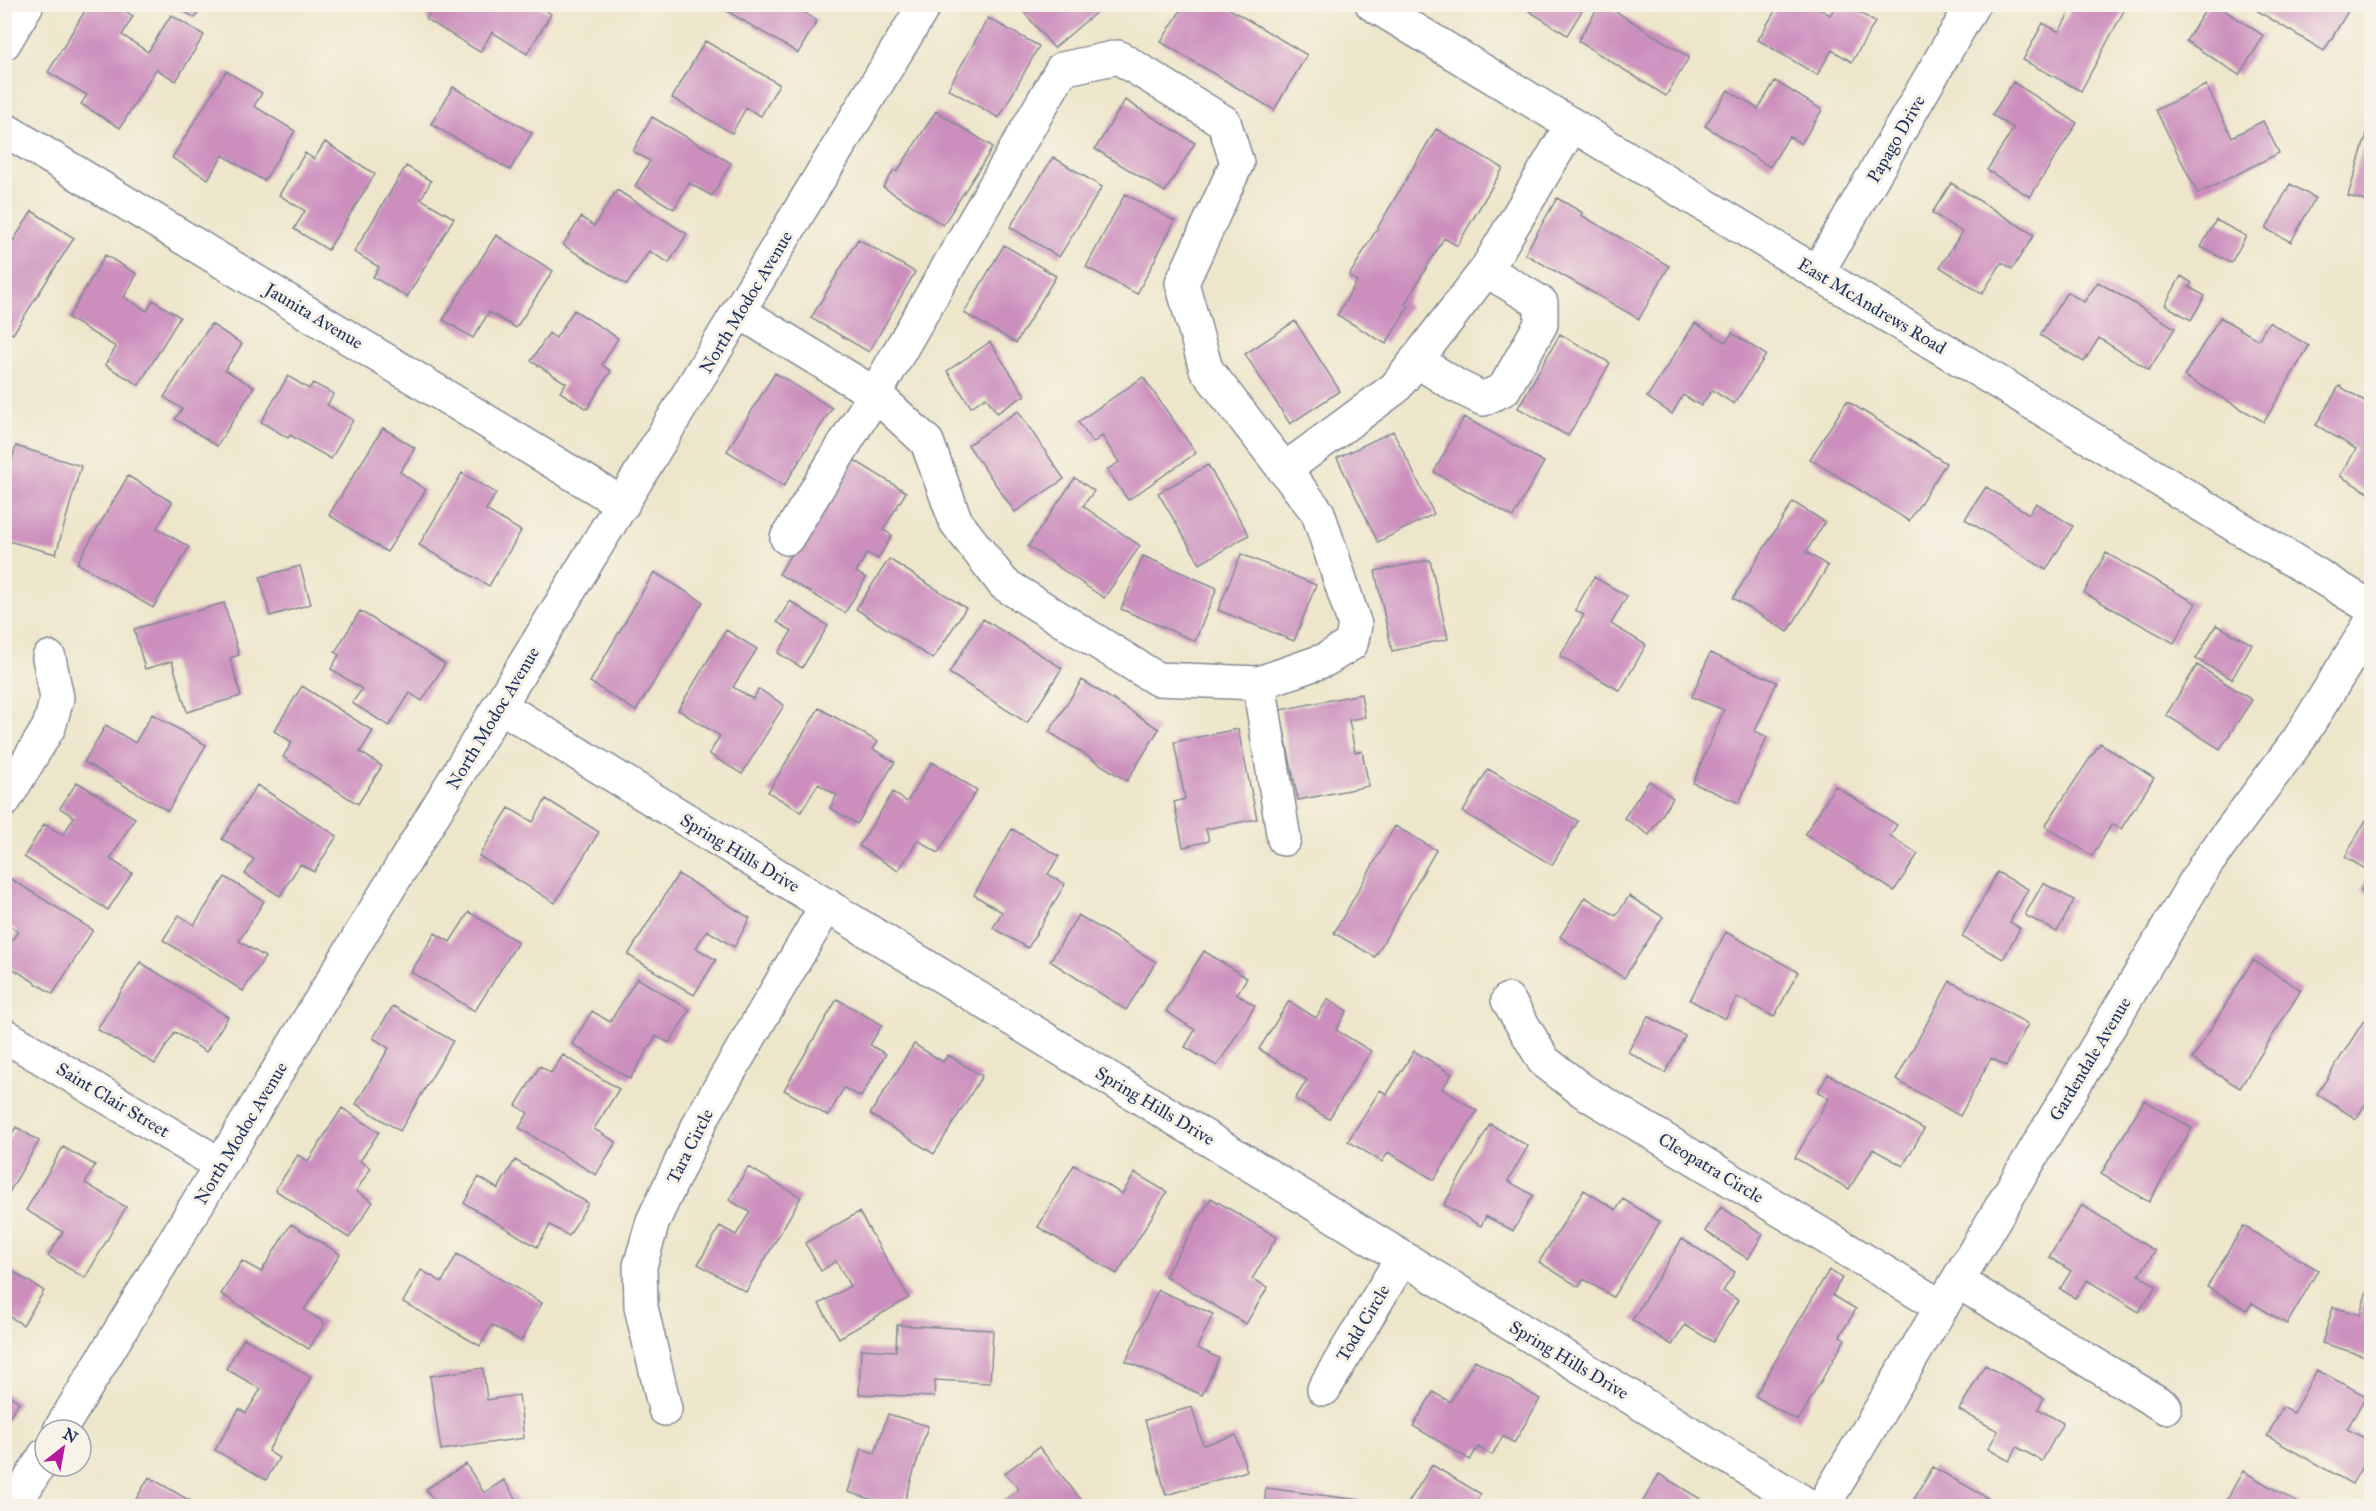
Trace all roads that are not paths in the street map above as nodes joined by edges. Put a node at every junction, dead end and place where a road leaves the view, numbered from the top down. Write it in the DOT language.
graph roads {
  1 [pos="27,4"];
  2 [pos="925,4"];
  3 [pos="1372,4"];
  4 [pos="1973,4"];
  5 [pos="4,43"];
  6 [pos="1572,124"];
  7 [pos="4,129"];
  8 [pos="1486,270"];
  9 [pos="1817,273"];
  10 [pos="741,312"];
  11 [pos="1416,360"];
  12 [pos="875,394"];
  13 [pos="1284,470"];
  14 [pos="623,504"];
  15 [pos="787,538"];
  16 [pos="2372,608"];
  17 [pos="2372,621"];
  18 [pos="49,658"];
  19 [pos="1258,683"];
  20 [pos="500,706"];
  21 [pos="4,801"];
  22 [pos="1284,839"];
  23 [pos="826,905"];
  24 [pos="1508,1000"];
  25 [pos="4,1035"];
  26 [pos="221,1165"];
  27 [pos="1402,1258"];
  28 [pos="1949,1294"];
  29 [pos="1324,1389"];
  30 [pos="2165,1407"];
  31 [pos="665,1409"];
  32 [pos="67,1418"];
  33 [pos="33,1475"];
  34 [pos="14,1506"];
  35 [pos="1809,1506"];
  36 [pos="1823,1506"];
  1 -- 5 [label="street"];
  2 -- 10 [label="street, North Modoc Avenue"];
  3 -- 6 [label="street, East McAndrews Road"];
  4 -- 9 [label="street, Papago Drive"];
  6 -- 8 [label="street"];
  6 -- 9 [label="street, East McAndrews Road"];
  7 -- 14 [label="street, Jaunita Avenue"];
  8 -- 11 [label="street"];
  8 -- 11 [label="street"];
  9 -- 16 [label="street, East McAndrews Road"];
  10 -- 12 [label="street"];
  10 -- 14 [label="street, North Modoc Avenue"];
  11 -- 13 [label="street"];
  12 -- 13 [label="street"];
  12 -- 15 [label="street"];
  12 -- 19 [label="street"];
  13 -- 19 [label="street"];
  14 -- 20 [label="street, North Modoc Avenue"];
  17 -- 28 [label="street, Gardendale Avenue"];
  18 -- 21 [label="street"];
  19 -- 22 [label="street"];
  20 -- 23 [label="street, Spring Hills Drive"];
  20 -- 26 [label="street, North Modoc Avenue"];
  23 -- 27 [label="street, Spring Hills Drive"];
  23 -- 31 [label="street, Tara Circle"];
  24 -- 28 [label="street, Cleopatra Circle"];
  25 -- 26 [label="street, Saint Clair Street"];
  26 -- 32 [label="street, North Modoc Avenue"];
  27 -- 29 [label="street, Todd Circle"];
  27 -- 35 [label="street, Spring Hills Drive"];
  28 -- 30 [label="street, Cleopatra Circle"];
  28 -- 36 [label="street, Gardendale Avenue"];
  33 -- 34 [label="street"];
}
